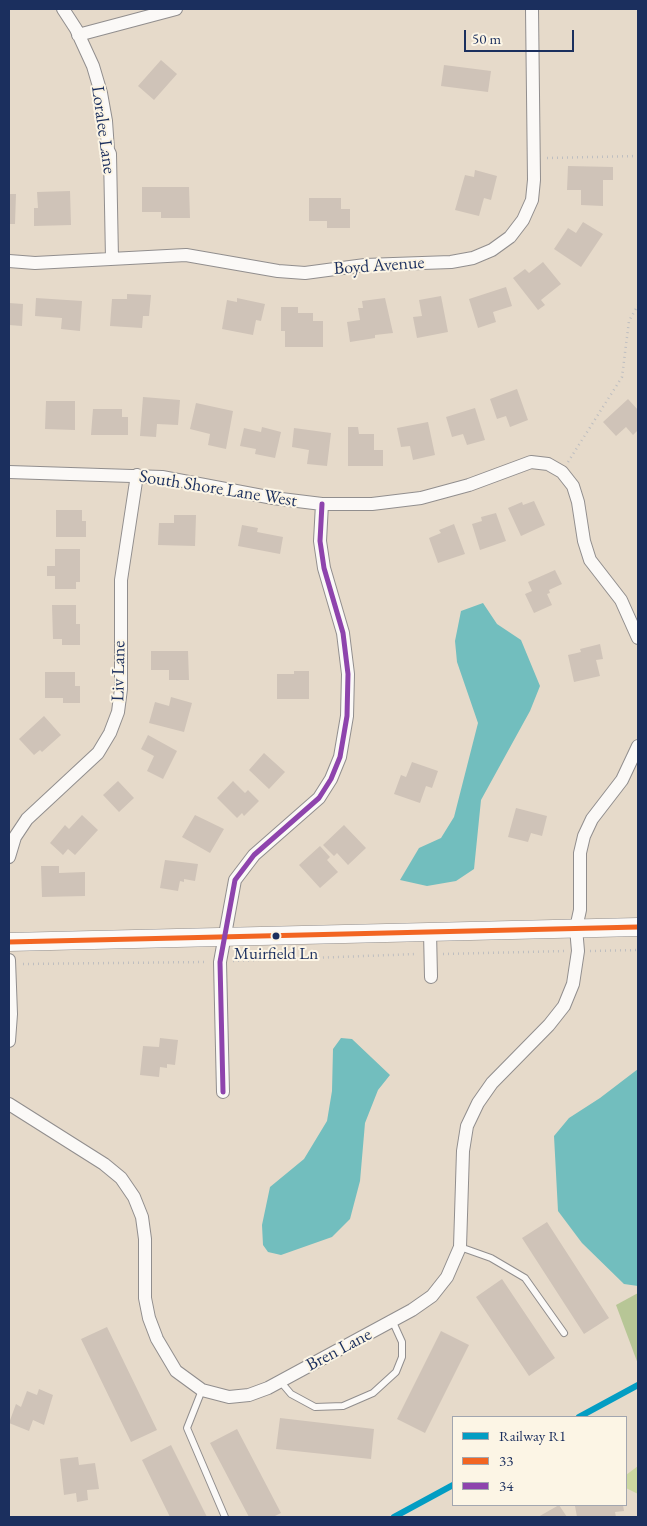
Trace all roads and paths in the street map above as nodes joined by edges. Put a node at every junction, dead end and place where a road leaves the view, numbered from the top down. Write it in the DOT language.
graph roads {
  1 [pos="63,9"];
  2 [pos="176,9"];
  3 [pos="532,9"];
  4 [pos="78,35"];
  5 [pos="638,156"];
  6 [pos="533,159"];
  7 [pos="112,259"];
  8 [pos="9,261"];
  9 [pos="638,304"];
  10 [pos="9,472"];
  11 [pos="562,472"];
  12 [pos="137,475"];
  13 [pos="322,504"];
  14 [pos="638,638"];
  15 [pos="638,746"];
  16 [pos="10,844"];
  17 [pos="9,857"];
  18 [pos="638,927"];
  19 [pos="576,928"];
  20 [pos="430,932"];
  21 [pos="225,937"];
  22 [pos="9,942"];
  23 [pos="638,950"];
  24 [pos="578,951"];
  25 [pos="430,954"];
  26 [pos="9,960"];
  27 [pos="220,962"];
  28 [pos="9,964"];
  29 [pos="431,977"];
  30 [pos="9,1041"];
  31 [pos="222,1092"];
  32 [pos="9,1104"];
  33 [pos="460,1247"];
  34 [pos="392,1320"];
  35 [pos="564,1333"];
  36 [pos="280,1381"];
  37 [pos="202,1390"];
  38 [pos="225,1517"];
  1 -- 4 [label="street, Loralee Lane"];
  2 -- 4 [label="street"];
  3 -- 6 [label="street, Boyd Avenue"];
  4 -- 7 [label="street, Loralee Lane"];
  5 -- 6 [label="path"];
  6 -- 7 [label="street, Boyd Avenue"];
  7 -- 8 [label="street, Boyd Avenue"];
  9 -- 11 [label="path"];
  10 -- 12 [label="street, South Shore Lane West"];
  11 -- 13 [label="street, South Shore Lane West"];
  11 -- 14 [label="street"];
  12 -- 13 [label="street, South Shore Lane West"];
  12 -- 16 [label="street, Liv Lane"];
  13 -- 21 [label="street"];
  15 -- 19 [label="street"];
  16 -- 17 [label="street, Liv Lane"];
  18 -- 19 [label="street"];
  19 -- 20 [label="street"];
  19 -- 24 [label="street, Bren Lane"];
  20 -- 21 [label="street"];
  20 -- 25 [label="street"];
  21 -- 22 [label="street"];
  21 -- 27 [label="street"];
  23 -- 24 [label="path"];
  24 -- 25 [label="path"];
  24 -- 33 [label="street, Bren Lane"];
  25 -- 27 [label="path"];
  25 -- 29 [label="street"];
  26 -- 28 [label="street"];
  27 -- 28 [label="path"];
  27 -- 31 [label="street"];
  28 -- 30 [label="street"];
  32 -- 37 [label="street, Bren Lane"];
  33 -- 34 [label="street, Bren Lane"];
  33 -- 35 [label="lane"];
  34 -- 36 [label="street, Bren Lane"];
  34 -- 36 [label="lane"];
  36 -- 37 [label="street, Bren Lane"];
  37 -- 38 [label="lane"];
}
